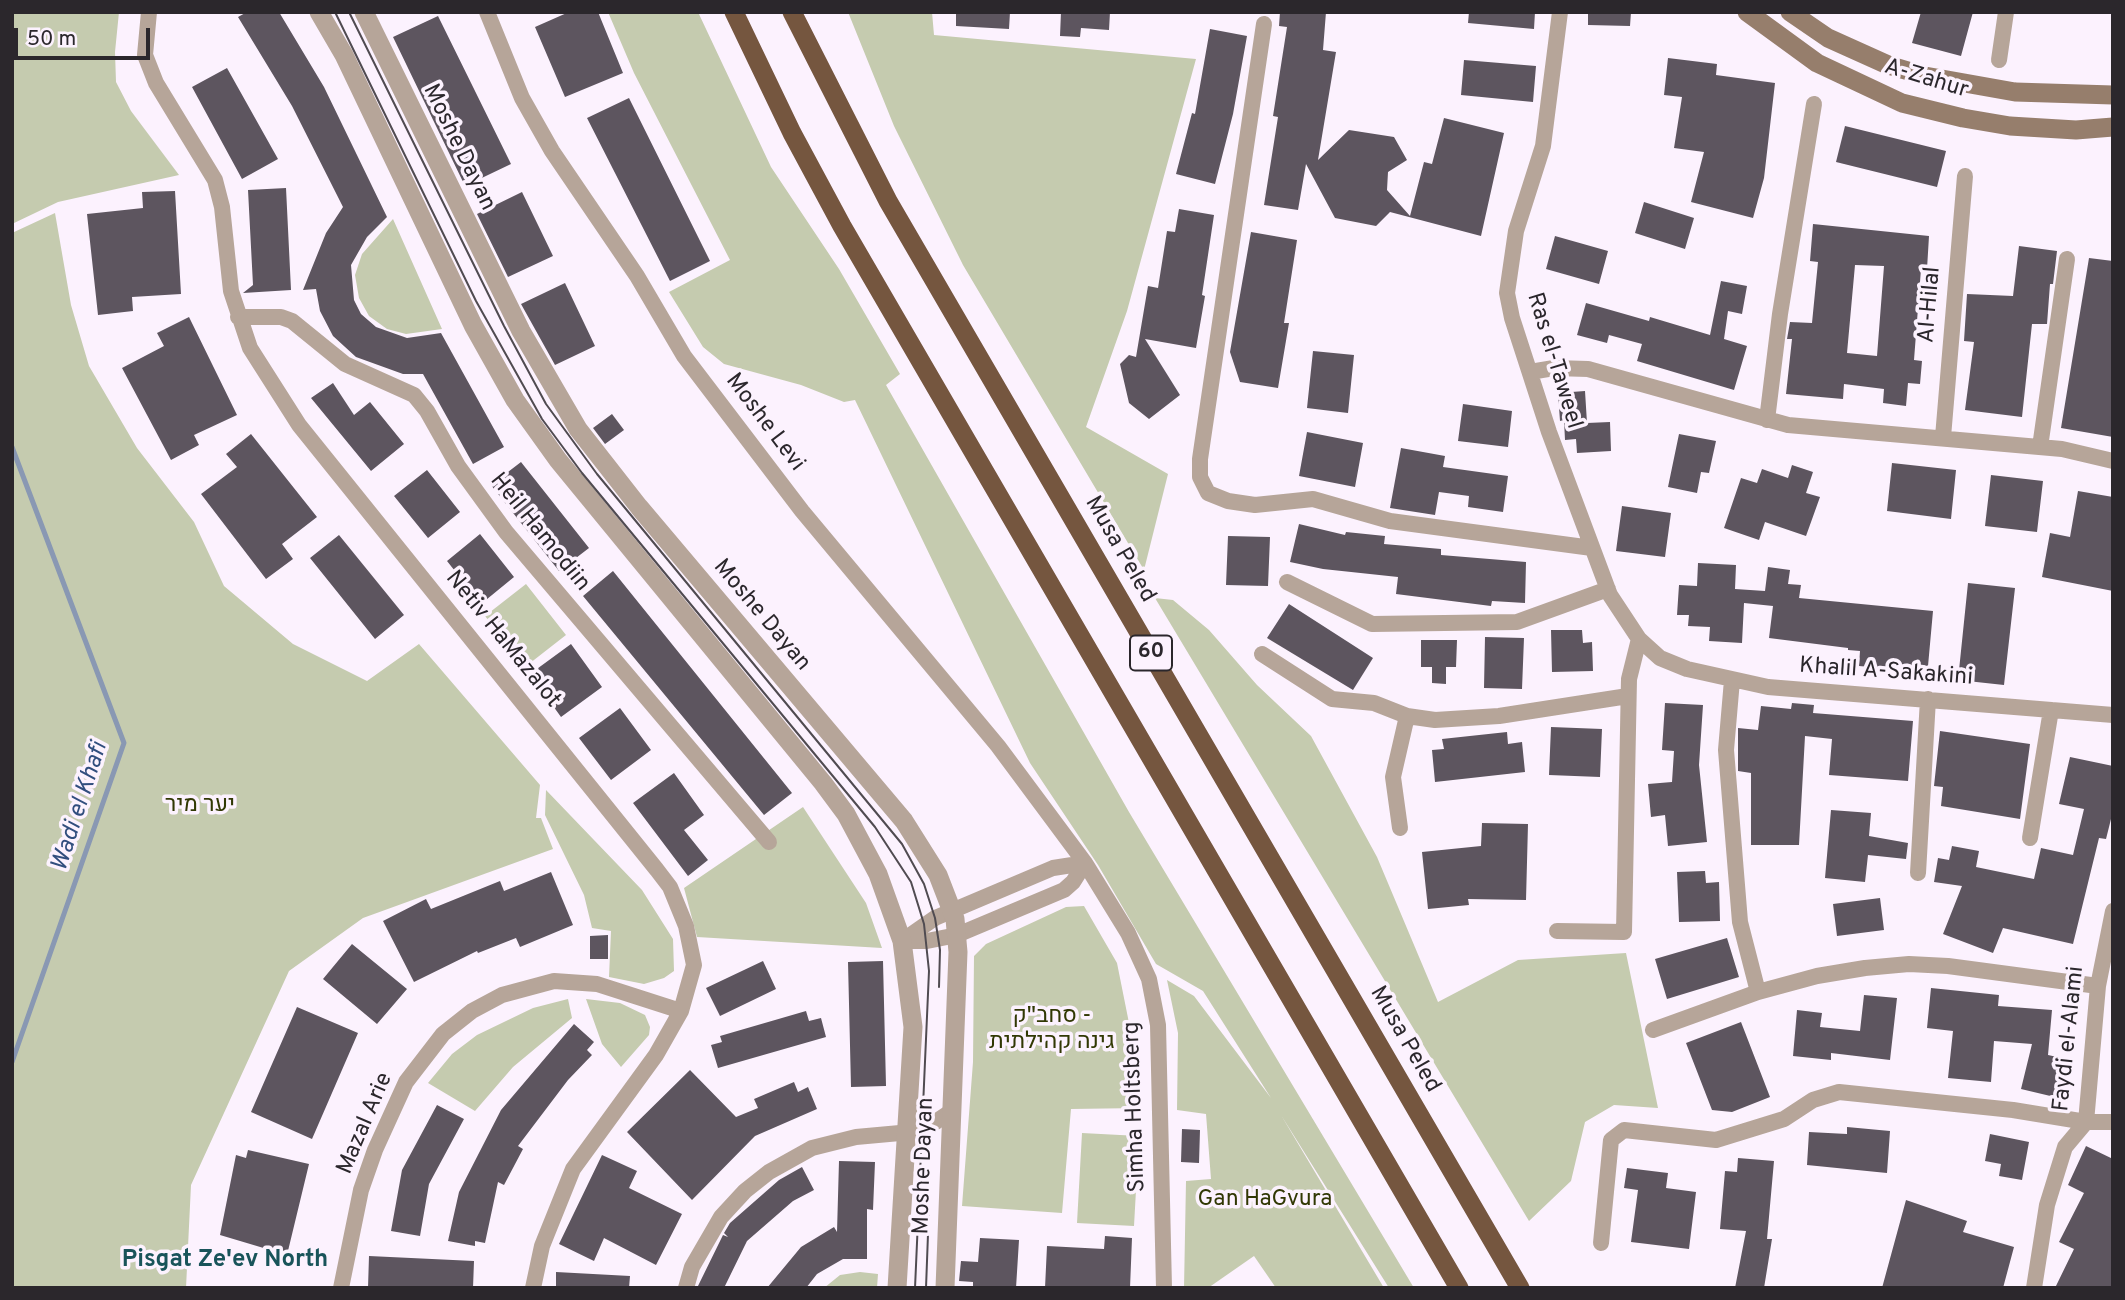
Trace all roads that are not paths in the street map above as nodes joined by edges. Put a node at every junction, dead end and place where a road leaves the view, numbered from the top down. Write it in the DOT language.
graph roads {
  1 [pos="149,12"];
  2 [pos="319,12"];
  3 [pos="364,12"];
  4 [pos="487,12"];
  5 [pos="734,12"];
  6 [pos="792,12"];
  7 [pos="1560,12"];
  8 [pos="1747,12"];
  9 [pos="1790,12"];
  10 [pos="2006,12"];
  11 [pos="1264,24"];
  12 [pos="1999,60"];
  13 [pos="2113,95"];
  14 [pos="1814,104"];
  15 [pos="2113,127"];
  16 [pos="1965,176"];
  17 [pos="2067,258"];
  18 [pos="238,317"];
  19 [pos="1530,372"];
  20 [pos="1766,420"];
  21 [pos="1943,438"];
  22 [pos="2040,447"];
  23 [pos="2113,461"];
  24 [pos="1592,548"];
  25 [pos="1287,582"];
  26 [pos="1608,589"];
  27 [pos="1639,639"];
  28 [pos="1262,654"];
  29 [pos="1660,658"];
  30 [pos="1732,680"];
  31 [pos="1628,696"];
  32 [pos="1928,699"];
  33 [pos="2051,710"];
  34 [pos="2113,715"];
  35 [pos="1407,716"];
  36 [pos="1058,826"];
  37 [pos="1400,828"];
  38 [pos="2030,838"];
  39 [pos="768,842"];
  40 [pos="1085,863"];
  41 [pos="1918,873"];
  42 [pos="953,911"];
  43 [pos="2113,911"];
  44 [pos="1557,931"];
  45 [pos="957,935"];
  46 [pos="902,941"];
  47 [pos="2098,986"];
  48 [pos="1758,992"];
  49 [pos="681,1011"];
  50 [pos="1653,1030"];
  51 [pos="952,1111"];
  52 [pos="2086,1122"];
  53 [pos="2113,1122"];
  54 [pos="905,1135"];
  55 [pos="1601,1243"];
  56 [pos="341,1288"];
  57 [pos="533,1288"];
  58 [pos="686,1288"];
  59 [pos="897,1288"];
  60 [pos="945,1288"];
  61 [pos="1164,1288"];
  62 [pos="1459,1288"];
  63 [pos="1520,1288"];
  64 [pos="2034,1288"];
  1 -- 18 [label="street, Netiv HaMazalot"];
  2 -- 46 [label="street, Moshe Dayan"];
  3 -- 42 [label="street, Moshe Dayan"];
  4 -- 36 [label="street, Moshe Levi"];
  5 -- 62 [label="highway, 60"];
  6 -- 63 [label="highway, Musa Peled / 60"];
  7 -- 19 [label="street, Ras el-Taweel"];
  8 -- 15 [label="main road, A-Zahur"];
  9 -- 13 [label="main road, A-Zahur"];
  10 -- 12 [label="street"];
  11 -- 24 [label="street"];
  14 -- 20 [label="street"];
  16 -- 21 [label="street, Al-Hilal"];
  17 -- 22 [label="street"];
  18 -- 39 [label="street, Heil Hamodiin"];
  18 -- 49 [label="street, Netiv HaMazalot"];
  19 -- 20 [label="street"];
  19 -- 24 [label="street, Ras el-Taweel"];
  20 -- 21 [label="street"];
  21 -- 22 [label="street"];
  22 -- 23 [label="street"];
  24 -- 26 [label="street, Ras el-Taweel"];
  25 -- 26 [label="street"];
  26 -- 27 [label="street, Ras el-Taweel"];
  27 -- 29 [label="street, Ras el-Taweel"];
  27 -- 31 [label="street"];
  28 -- 35 [label="street"];
  29 -- 30 [label="street, Khalil A-Sakakini"];
  30 -- 32 [label="street, Khalil A-Sakakini"];
  30 -- 48 [label="street"];
  31 -- 35 [label="street"];
  31 -- 44 [label="street"];
  32 -- 33 [label="street, Khalil A-Sakakini"];
  32 -- 41 [label="street"];
  33 -- 34 [label="street, Khalil A-Sakakini"];
  33 -- 38 [label="street"];
  35 -- 37 [label="street"];
  36 -- 40 [label="street, Simha Holtsberg"];
  40 -- 42 [label="street"];
  40 -- 45 [label="street"];
  40 -- 61 [label="street, Simha Holtsberg"];
  42 -- 45 [label="street, Moshe Dayan"];
  42 -- 46 [label="street"];
  43 -- 47 [label="street, Faydi el-Alami"];
  45 -- 46 [label="street"];
  45 -- 51 [label="street, Moshe Dayan"];
  46 -- 54 [label="street, Moshe Dayan"];
  47 -- 48 [label="street"];
  47 -- 52 [label="street, Faydi el-Alami"];
  48 -- 50 [label="street"];
  49 -- 56 [label="street, Mazal Arie"];
  49 -- 57 [label="street, Netiv HaMazalot"];
  51 -- 54 [label="street"];
  51 -- 60 [label="street, Moshe Dayan"];
  52 -- 53 [label="street"];
  52 -- 55 [label="street"];
  52 -- 64 [label="street, Faydi el-Alami"];
  54 -- 58 [label="street"];
  54 -- 59 [label="street, Moshe Dayan"];
}
